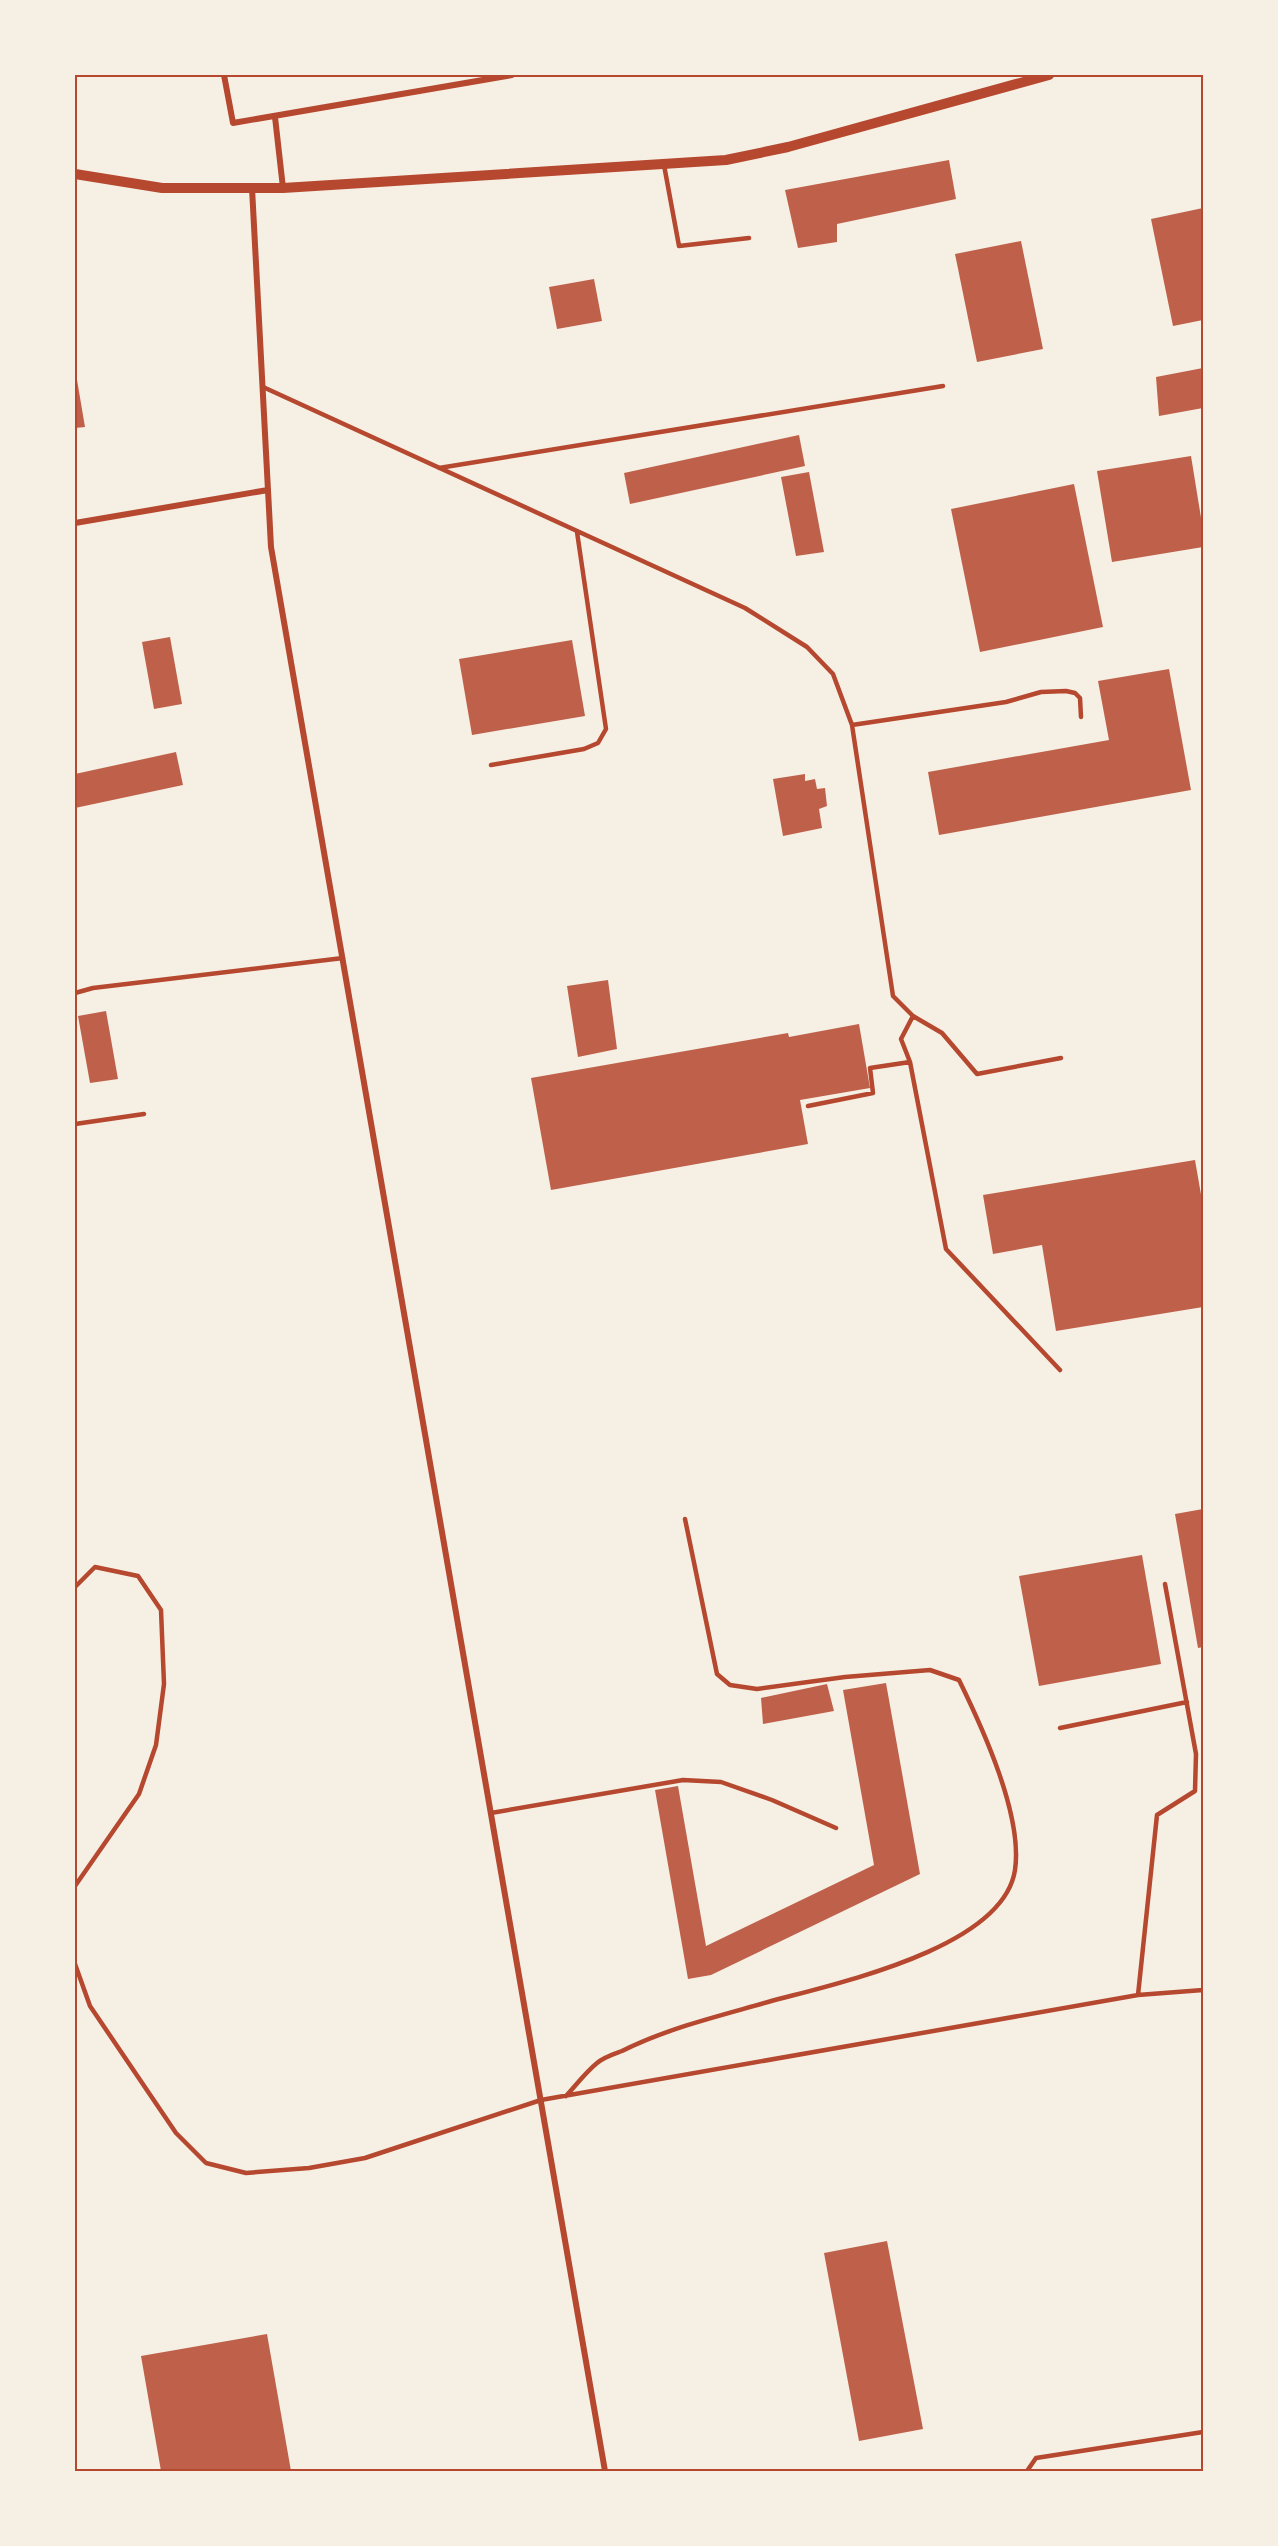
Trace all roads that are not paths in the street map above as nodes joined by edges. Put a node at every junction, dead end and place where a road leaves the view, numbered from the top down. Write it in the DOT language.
graph roads {
  1 [pos="224,75"];
  2 [pos="512,75"];
  3 [pos="1049,75"];
  4 [pos="275,117"];
  5 [pos="664,165"];
  6 [pos="75,174"];
  7 [pos="252,188"];
  8 [pos="283,188"];
  9 [pos="749,238"];
  10 [pos="943,386"];
  11 [pos="262,387"];
  12 [pos="438,468"];
  13 [pos="268,490"];
  14 [pos="75,523"];
  15 [pos="577,532"];
  16 [pos="1081,717"];
  17 [pos="852,725"];
  18 [pos="490,765"];
  19 [pos="343,958"];
  20 [pos="75,993"];
  21 [pos="913,1016"];
  22 [pos="1060,1058"];
  23 [pos="910,1062"];
  24 [pos="808,1106"];
  25 [pos="144,1114"];
  26 [pos="75,1124"];
  27 [pos="1060,1370"];
  28 [pos="685,1519"];
  29 [pos="1165,1584"];
  30 [pos="75,1587"];
  31 [pos="1187,1702"];
  32 [pos="1060,1728"];
  33 [pos="491,1813"];
  34 [pos="836,1828"];
  35 [pos="75,1886"];
  36 [pos="75,1964"];
  37 [pos="1203,1990"];
  38 [pos="1138,1995"];
  39 [pos="566,2096"];
  40 [pos="541,2100"];
  41 [pos="1203,2432"];
  42 [pos="606,2471"];
  43 [pos="1027,2471"];
  1 -- 4 [label="street"];
  2 -- 4 [label="street"];
  3 -- 5 [label="street"];
  4 -- 8 [label="street"];
  5 -- 8 [label="street"];
  5 -- 9 [label="lane"];
  6 -- 7 [label="street"];
  7 -- 8 [label="street"];
  7 -- 11 [label="street"];
  10 -- 12 [label="lane"];
  11 -- 12 [label="lane"];
  11 -- 13 [label="street"];
  12 -- 15 [label="lane"];
  13 -- 14 [label="street"];
  13 -- 19 [label="street"];
  15 -- 17 [label="lane"];
  15 -- 18 [label="lane"];
  16 -- 17 [label="lane"];
  17 -- 21 [label="lane"];
  19 -- 20 [label="lane"];
  19 -- 33 [label="street"];
  21 -- 22 [label="lane"];
  21 -- 23 [label="lane"];
  23 -- 24 [label="lane"];
  23 -- 27 [label="lane"];
  25 -- 26 [label="lane"];
  28 -- 39 [label="lane"];
  29 -- 31 [label="lane"];
  30 -- 35 [label="lane"];
  31 -- 32 [label="lane"];
  31 -- 38 [label="lane"];
  33 -- 34 [label="lane"];
  33 -- 40 [label="street"];
  36 -- 40 [label="lane"];
  37 -- 38 [label="lane"];
  38 -- 39 [label="lane"];
  39 -- 40 [label="lane"];
  40 -- 42 [label="street"];
  41 -- 43 [label="lane"];
}
